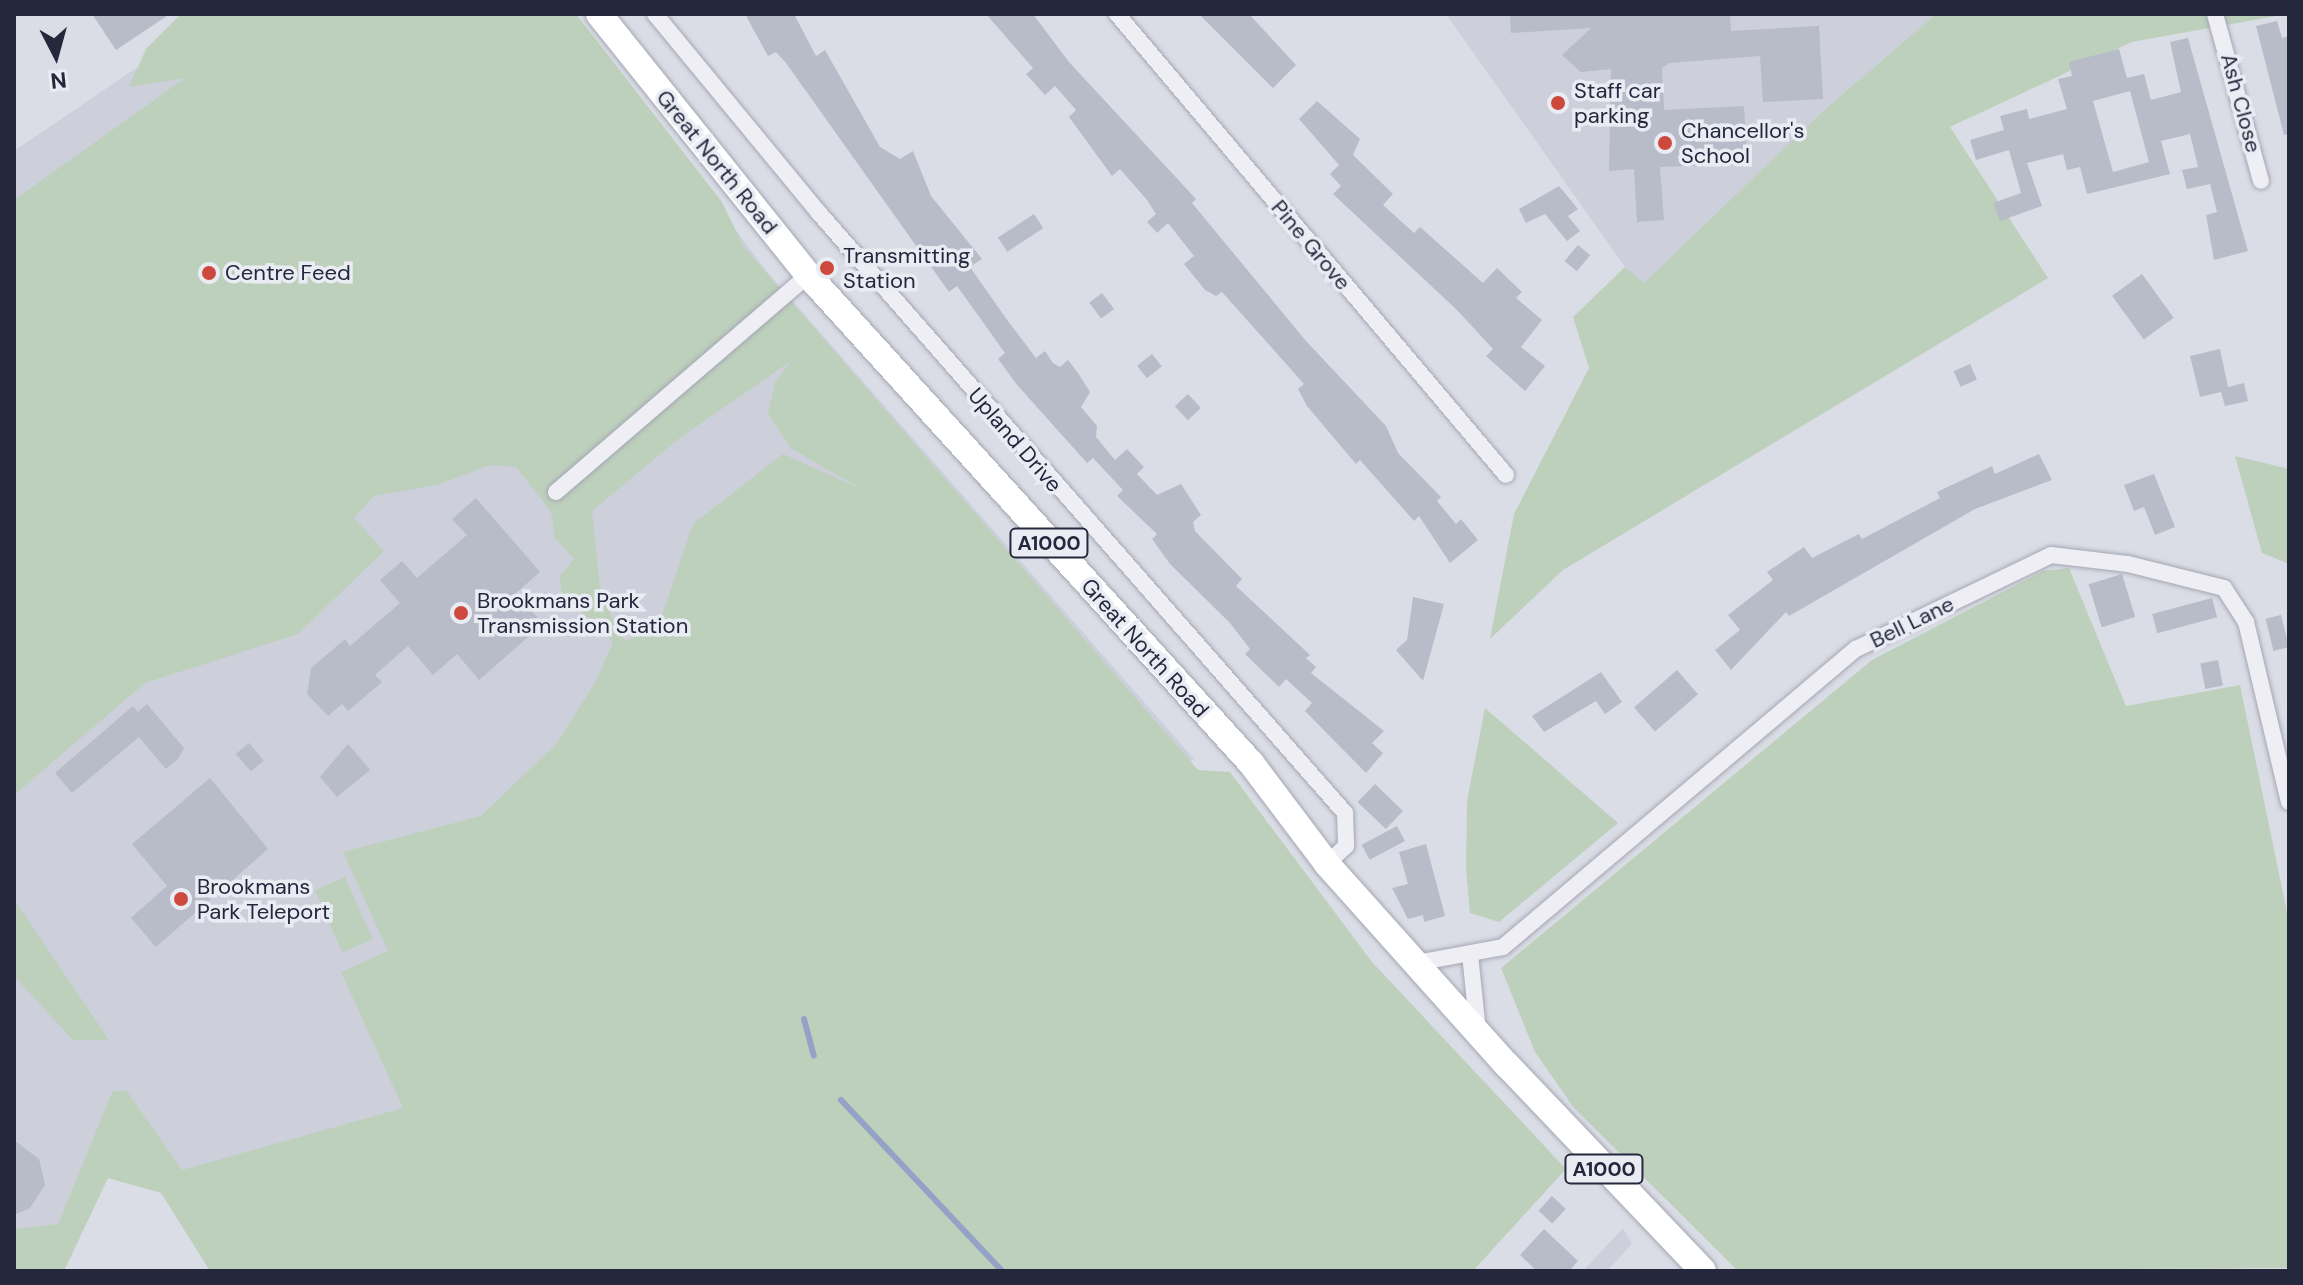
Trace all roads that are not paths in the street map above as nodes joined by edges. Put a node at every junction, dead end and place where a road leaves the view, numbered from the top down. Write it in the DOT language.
graph roads {
  1 [pos="599,14"];
  2 [pos="655,14"];
  3 [pos="1117,14"];
  4 [pos="2218,19"];
  5 [pos="2261,181"];
  6 [pos="808,275"];
  7 [pos="1506,475"];
  8 [pos="556,492"];
  9 [pos="2289,802"];
  10 [pos="1327,864"];
  11 [pos="1470,954"];
  12 [pos="1416,963"];
  13 [pos="1478,1032"];
  14 [pos="1703,1271"];
  1 -- 6 [label="main road, Great North Road / A1000"];
  2 -- 10 [label="street, Upland Drive"];
  3 -- 7 [label="street, Pine Grove"];
  4 -- 5 [label="street, Ash Close"];
  6 -- 8 [label="street"];
  6 -- 10 [label="main road, Great North Road / A1000"];
  9 -- 11 [label="street, Bell Lane"];
  10 -- 12 [label="main road, Great North Road / A1000"];
  11 -- 12 [label="street, Bell Lane"];
  11 -- 13 [label="street"];
  12 -- 13 [label="main road, Great North Road / A1000"];
  13 -- 14 [label="main road, Great North Road / A1000"];
}
